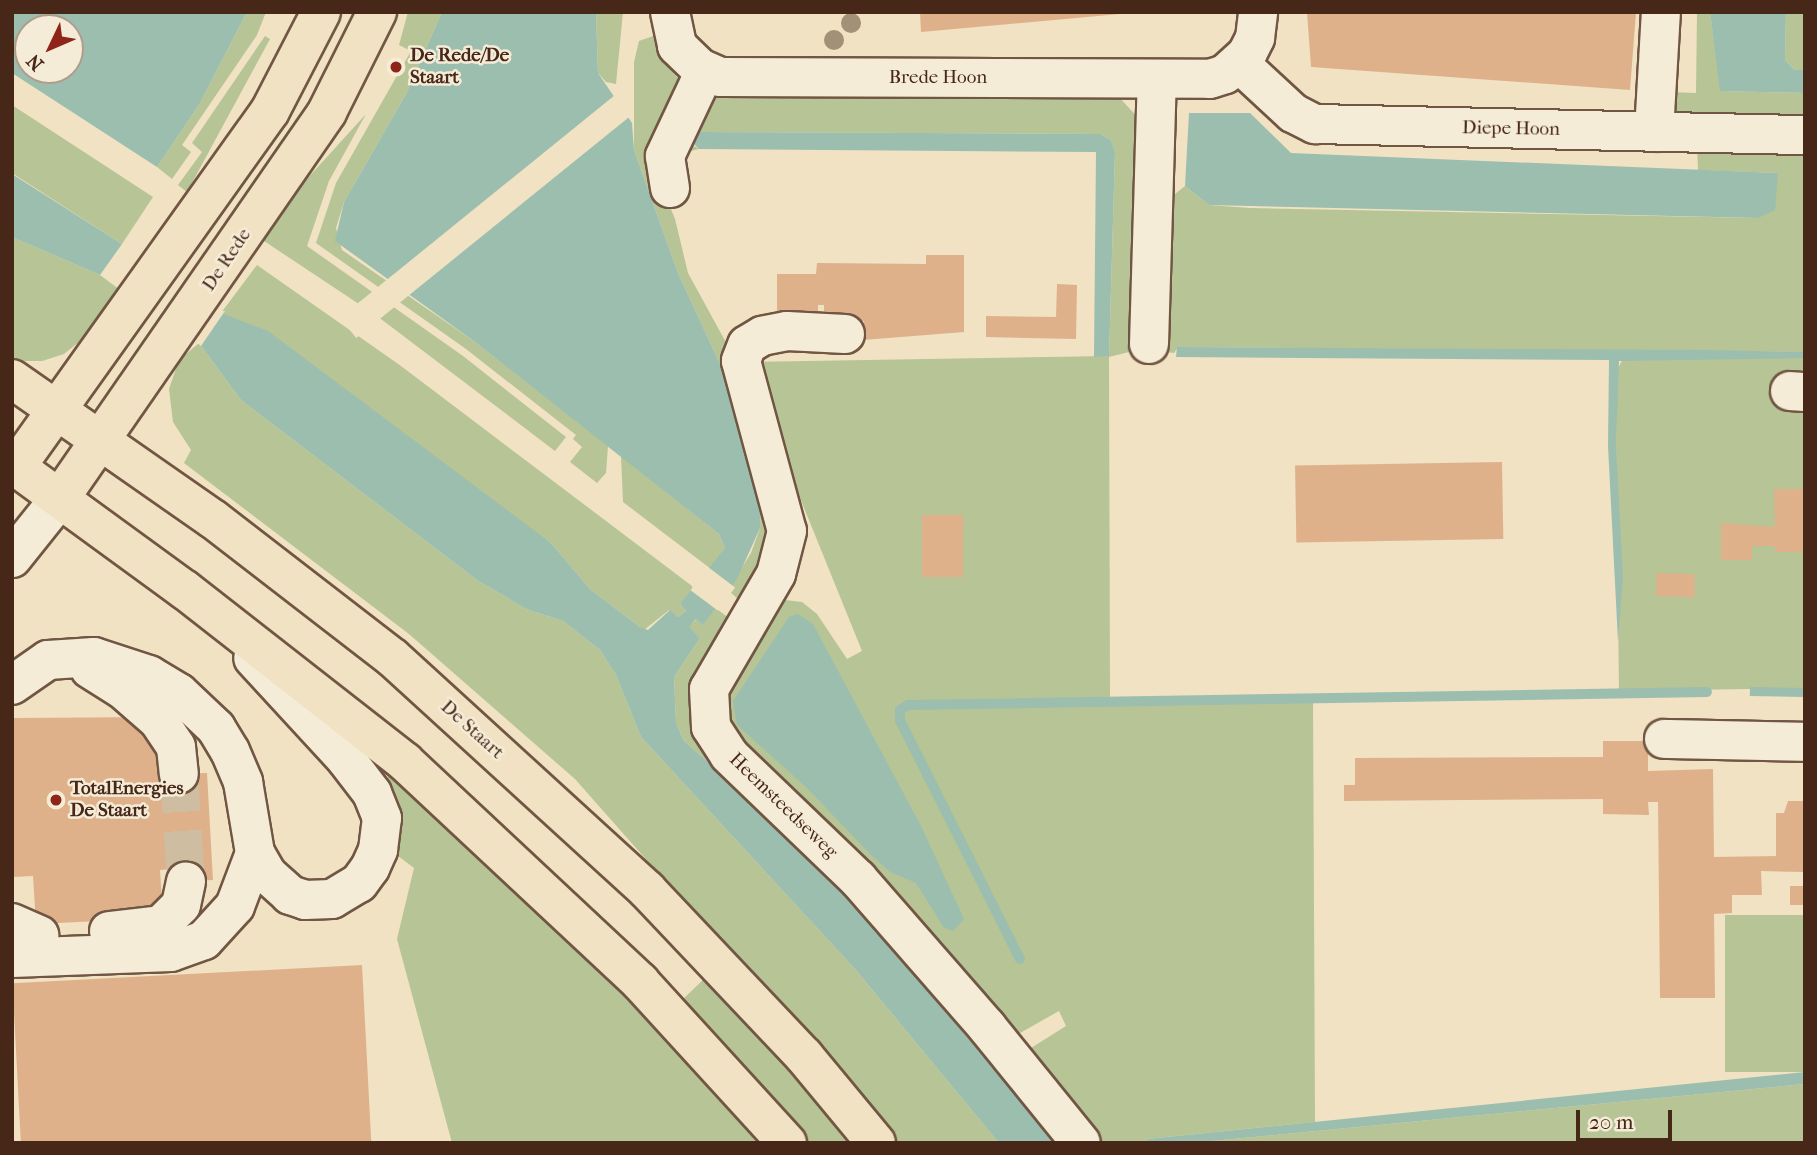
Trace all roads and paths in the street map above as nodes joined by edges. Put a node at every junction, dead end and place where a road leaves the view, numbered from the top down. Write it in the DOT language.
graph roads {
  1 [pos="321,12"];
  2 [pos="377,12"];
  3 [pos="670,12"];
  4 [pos="1258,12"];
  5 [pos="1661,12"];
  6 [pos="1239,63"];
  7 [pos="705,71"];
  8 [pos="1157,79"];
  9 [pos="1654,132"];
  10 [pos="1805,135"];
  11 [pos="670,188"];
  12 [pos="845,334"];
  13 [pos="1149,344"];
  14 [pos="12,379"];
  15 [pos="58,410"];
  16 [pos="102,440"];
  17 [pos="14,468"];
  18 [pos="60,498"];
  19 [pos="12,558"];
  20 [pos="185,590"];
  21 [pos="63,656"];
  22 [pos="12,685"];
  23 [pos="1664,739"];
  24 [pos="1805,742"];
  25 [pos="179,774"];
  26 [pos="255,853"];
  27 [pos="186,882"];
  28 [pos="19,938"];
  29 [pos="787,1143"];
  30 [pos="876,1143"];
  31 [pos="1081,1143"];
  1 -- 15 [label="main road"];
  2 -- 16 [label="main road, De Rede"];
  3 -- 7 [label="street"];
  4 -- 6 [label="street"];
  5 -- 9 [label="street"];
  6 -- 8 [label="street, Brede Hoon"];
  6 -- 9 [label="street, Diepe Hoon"];
  7 -- 8 [label="street, Brede Hoon"];
  7 -- 11 [label="street"];
  8 -- 13 [label="street"];
  9 -- 10 [label="street, Diepe Hoon"];
  12 -- 31 [label="street, Heemsteedseweg"];
  14 -- 15 [label="main road, De Staart"];
  15 -- 16 [label="main road, De Staart"];
  15 -- 17 [label="main road"];
  16 -- 18 [label="main road, De Rede"];
  16 -- 30 [label="main road, De Staart"];
  17 -- 18 [label="main road"];
  18 -- 19 [label="street"];
  18 -- 20 [label="main road"];
  20 -- 26 [label="street"];
  20 -- 29 [label="main road"];
  21 -- 22 [label="street"];
  21 -- 25 [label="street"];
  21 -- 26 [label="street"];
  23 -- 24 [label="street"];
  26 -- 28 [label="street"];
  27 -- 28 [label="street"];
}
